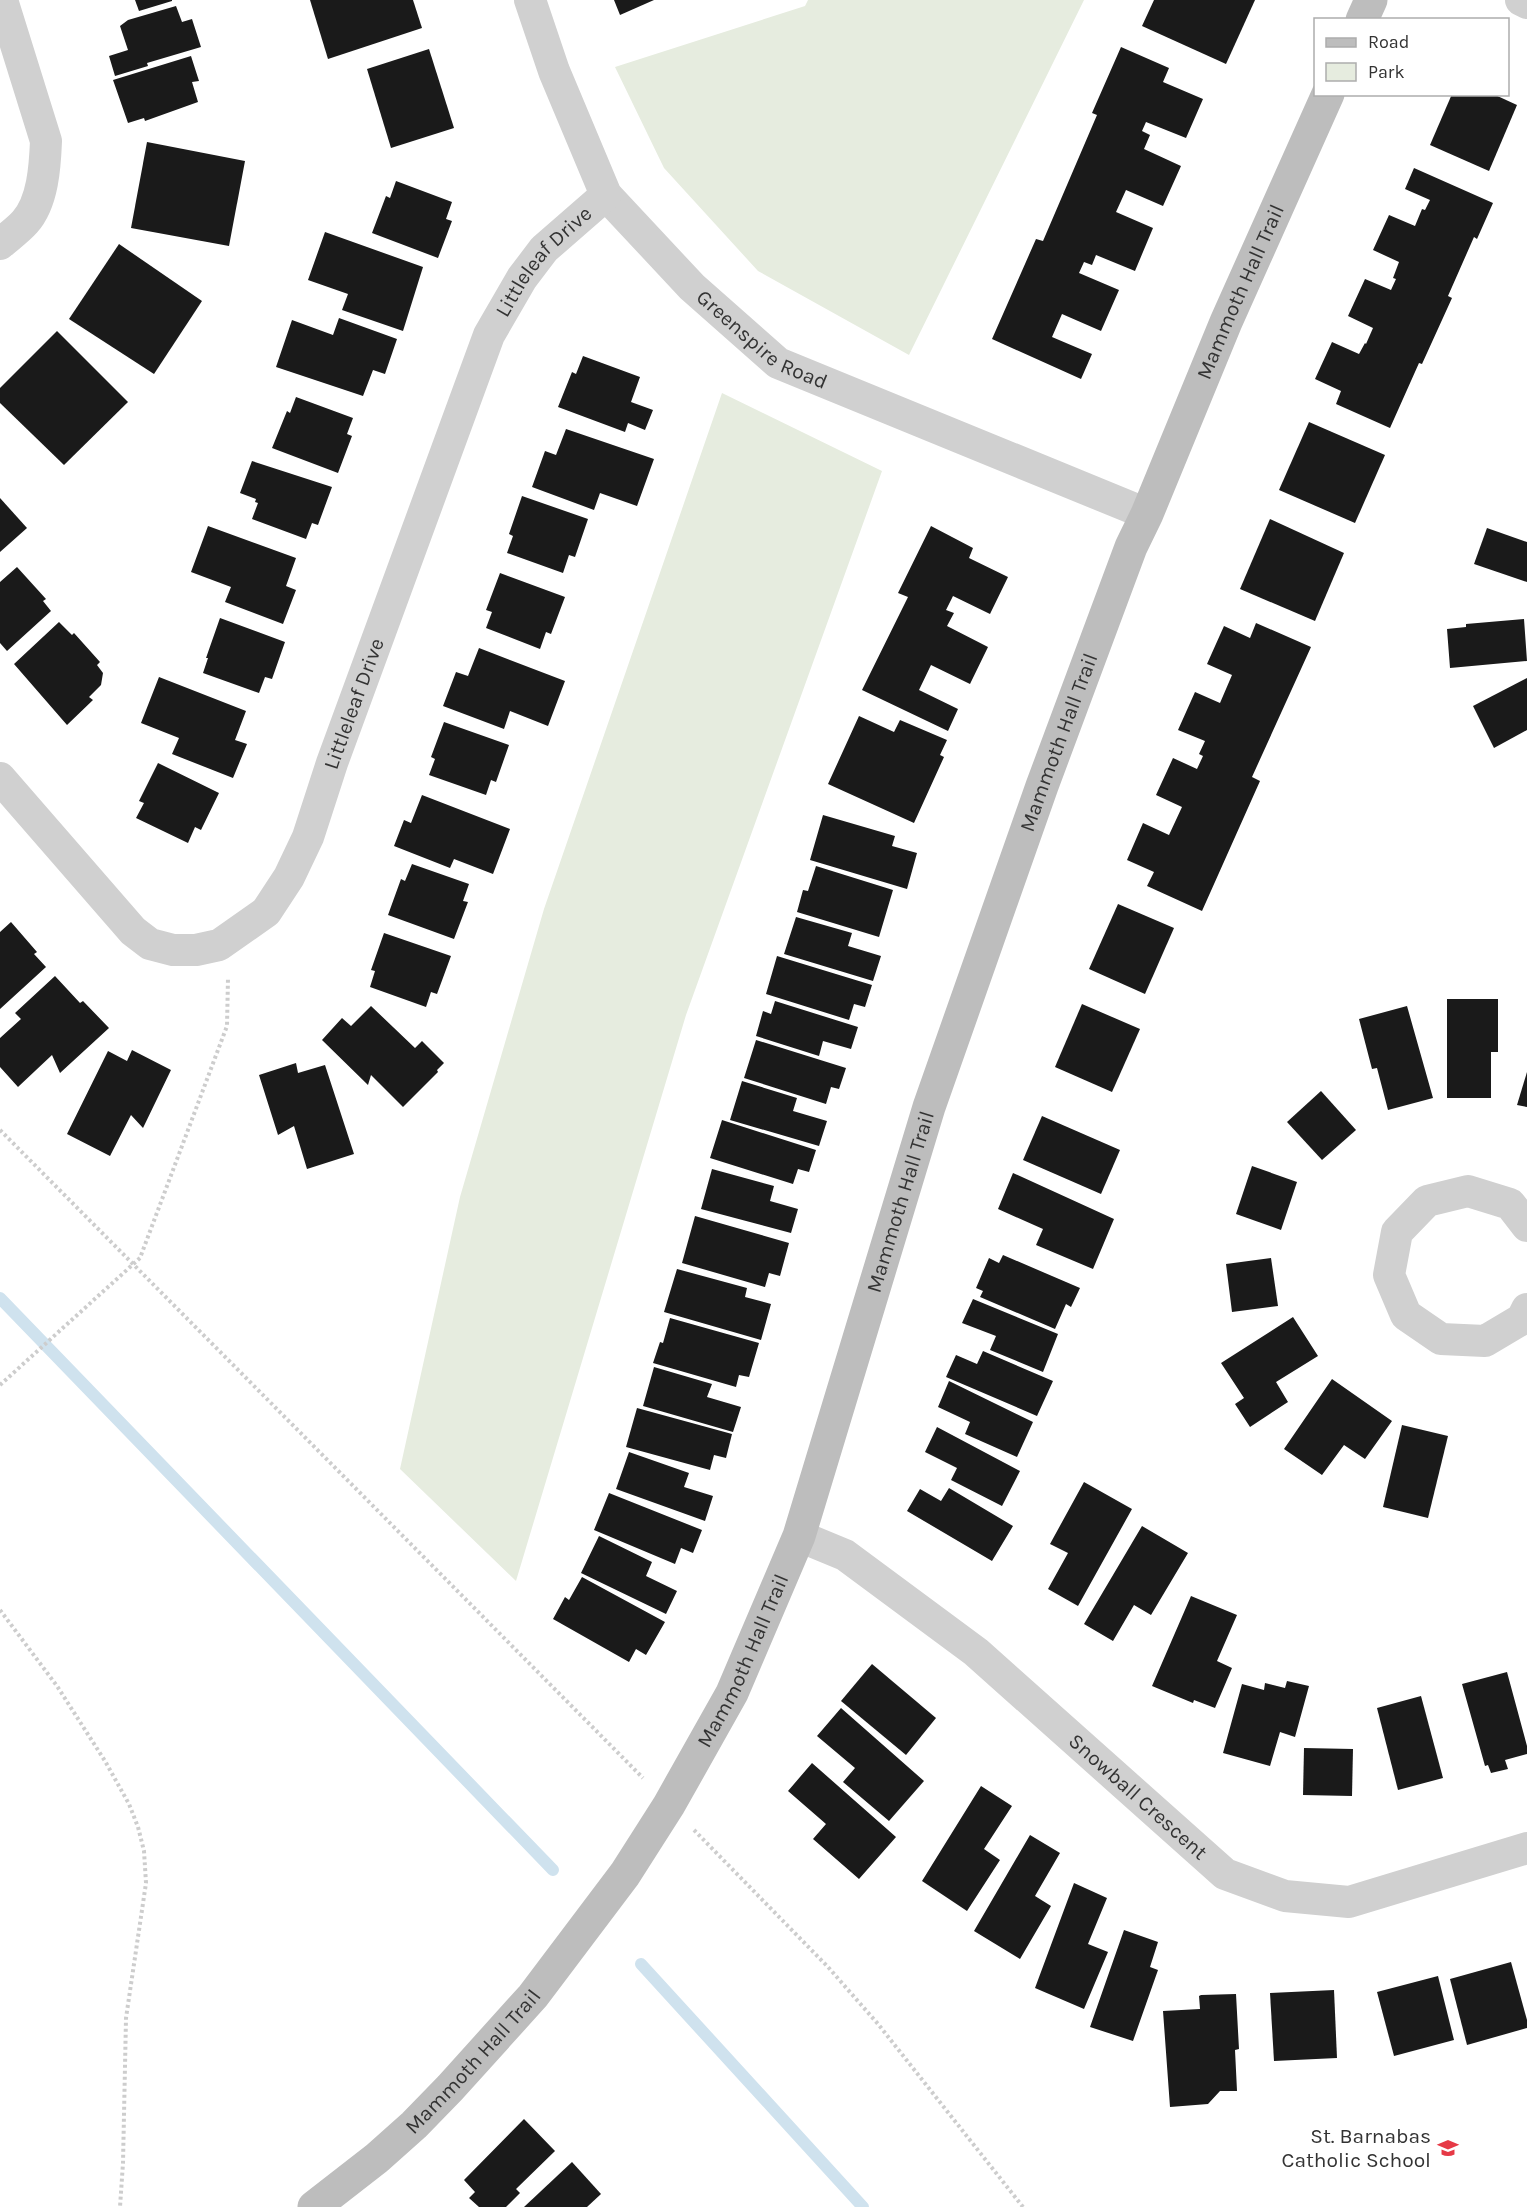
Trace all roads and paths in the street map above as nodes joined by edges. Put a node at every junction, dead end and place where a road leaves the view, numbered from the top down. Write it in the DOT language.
graph roads {
  1 [pos="2,0"];
  2 [pos="530,0"];
  3 [pos="1371,0"];
  4 [pos="1521,0"];
  5 [pos="1527,3"];
  6 [pos="1363,18"];
  7 [pos="1327,96"];
  8 [pos="606,195"];
  9 [pos="0,244"];
  10 [pos="1147,514"];
  11 [pos="0,778"];
  12 [pos="229,939"];
  13 [pos="0,1130"];
  14 [pos="1527,1226"];
  15 [pos="135,1265"];
  16 [pos="1527,1309"];
  17 [pos="0,1385"];
  18 [pos="799,1536"];
  19 [pos="0,1610"];
  20 [pos="669,1805"];
  21 [pos="1527,1848"];
  22 [pos="325,2204"];
  23 [pos="120,2207"];
  24 [pos="1023,2207"];
  1 -- 9 [label="street"];
  2 -- 8 [label="street, Greenspire Road"];
  3 -- 6 [label="street"];
  4 -- 5 [label="street"];
  7 -- 10 [label="street, Mammoth Hall Trail"];
  8 -- 10 [label="street, Greenspire Road"];
  8 -- 12 [label="street, Littleleaf Drive"];
  10 -- 18 [label="street, Mammoth Hall Trail"];
  11 -- 12 [label="street, Littleleaf Drive"];
  12 -- 15 [label="path"];
  13 -- 15 [label="path"];
  14 -- 16 [label="street"];
  15 -- 17 [label="path"];
  15 -- 20 [label="path"];
  18 -- 20 [label="street, Mammoth Hall Trail"];
  18 -- 21 [label="street, Snowball Crescent"];
  19 -- 23 [label="path"];
  20 -- 22 [label="street, Mammoth Hall Trail"];
  20 -- 24 [label="path"];
}
